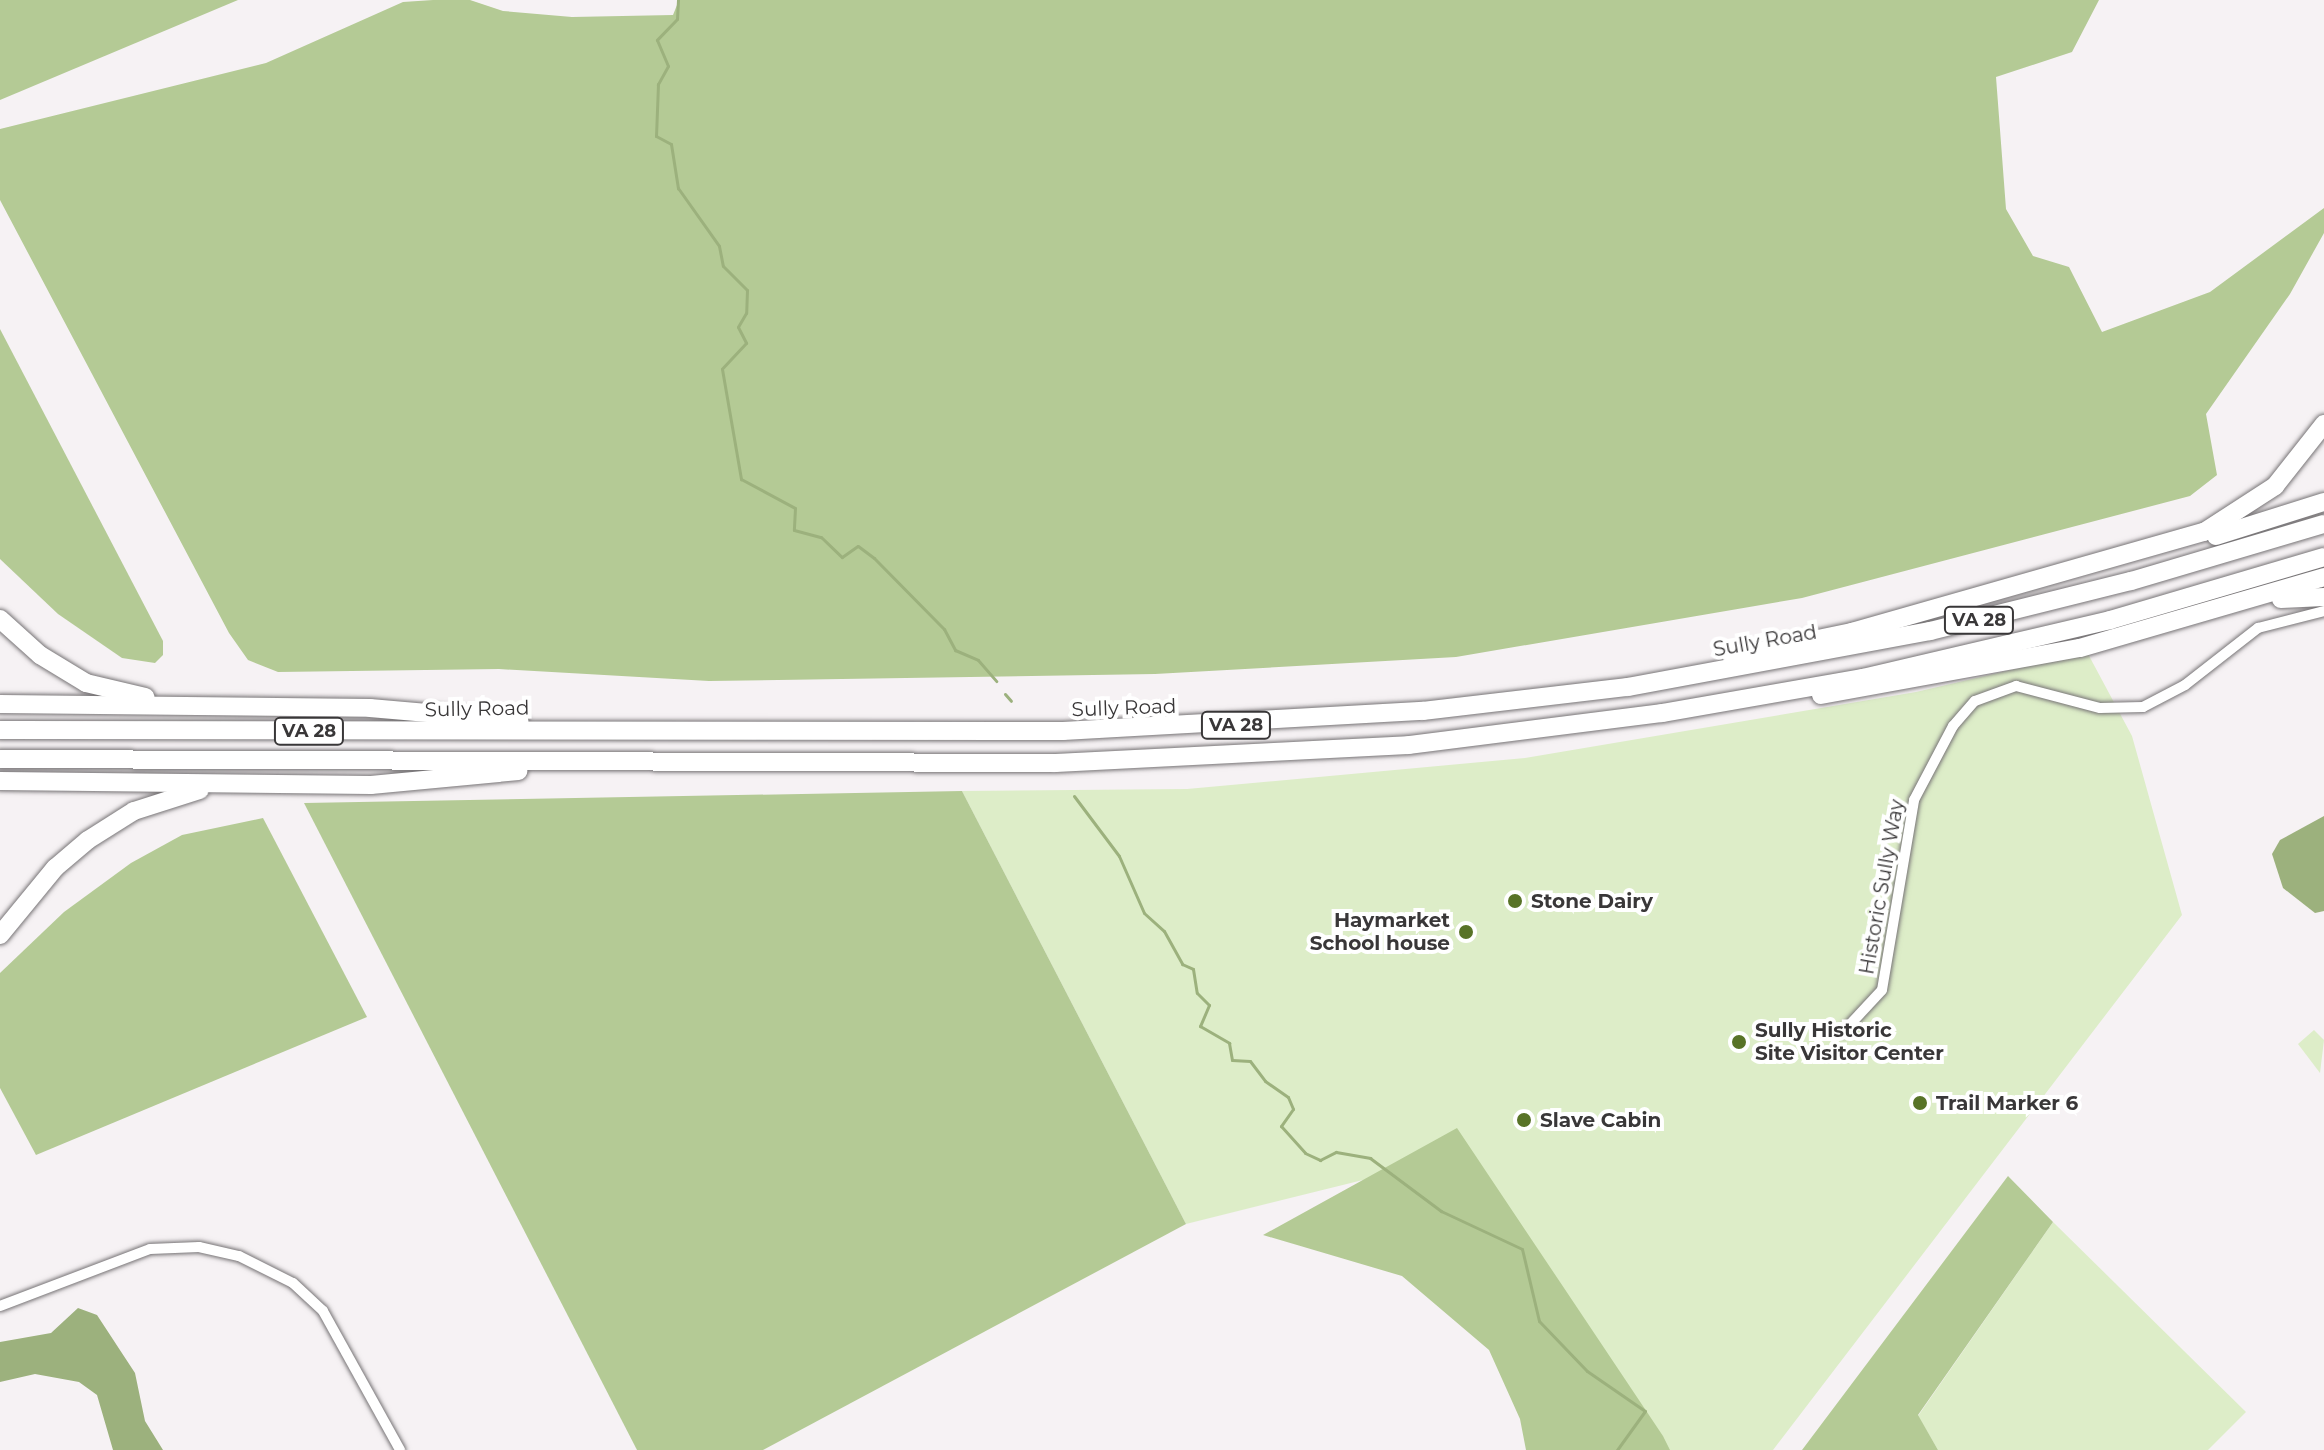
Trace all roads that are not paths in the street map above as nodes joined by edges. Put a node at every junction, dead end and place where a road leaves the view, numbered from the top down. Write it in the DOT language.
graph roads {
  1 [pos="2324,424"];
  2 [pos="2324,502"];
  3 [pos="2324,524"];
  4 [pos="2324,557"];
  5 [pos="2126,558"];
  6 [pos="2324,577"];
  7 [pos="2324,597"];
  8 [pos="2212,611"];
  9 [pos="2324,611"];
  10 [pos="0,619"];
  11 [pos="1628,687"];
  12 [pos="1762,697"];
  13 [pos="0,704"];
  14 [pos="195,707"];
  15 [pos="0,730"];
  16 [pos="617,731"];
  17 [pos="0,759"];
  18 [pos="596,762"];
  19 [pos="0,781"];
  20 [pos="220,784"];
  21 [pos="0,935"];
  22 [pos="1843,1032"];
  23 [pos="0,1306"];
  24 [pos="400,1450"];
  1 -- 5 [label="highway"];
  2 -- 5 [label="highway"];
  3 -- 11 [label="highway, Sully Road / VA 28"];
  4 -- 12 [label="highway, VA 28"];
  5 -- 11 [label="highway"];
  6 -- 8 [label="highway"];
  7 -- 8 [label="highway"];
  8 -- 12 [label="highway"];
  9 -- 22 [label="street, Historic Sully Way"];
  10 -- 14 [label="highway"];
  11 -- 16 [label="highway, Sully Road / VA 28"];
  12 -- 18 [label="highway, VA 28"];
  13 -- 14 [label="highway"];
  14 -- 16 [label="highway"];
  15 -- 16 [label="highway, Sully Road / VA 28"];
  17 -- 18 [label="highway, VA 28"];
  18 -- 20 [label="highway"];
  19 -- 20 [label="highway"];
  20 -- 21 [label="highway"];
  23 -- 24 [label="street"];
}
